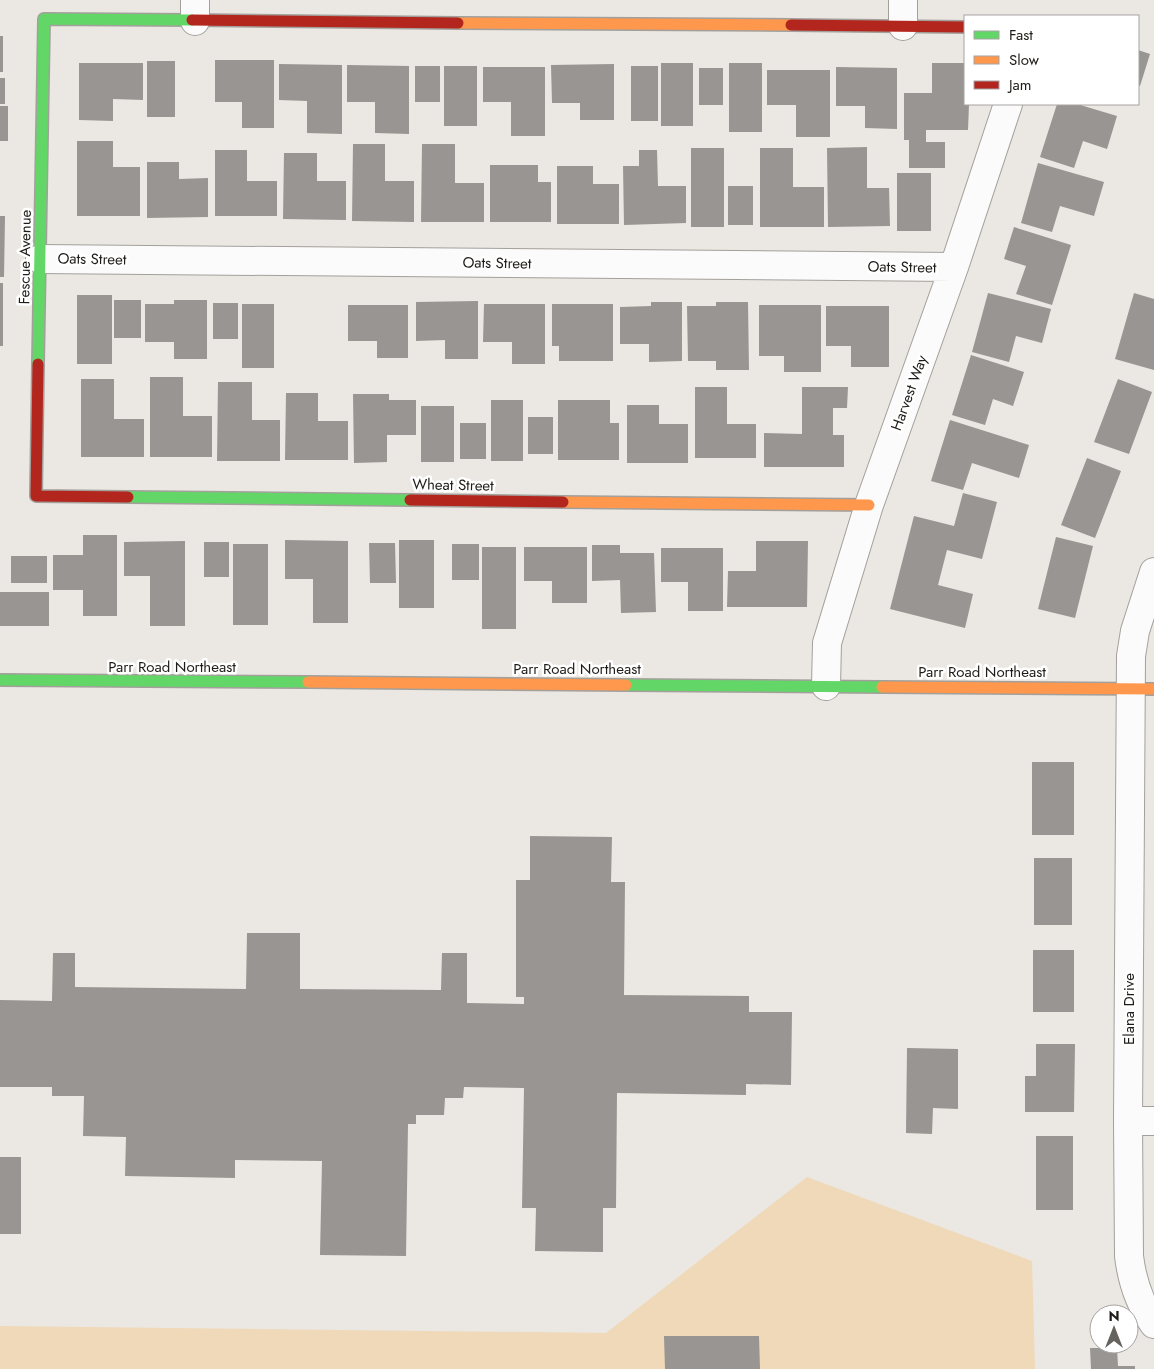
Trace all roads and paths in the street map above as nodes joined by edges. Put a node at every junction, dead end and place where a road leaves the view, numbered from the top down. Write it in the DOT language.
graph roads {
  1 [pos="195,10"];
  2 [pos="903,13"];
  3 [pos="964,27"];
  4 [pos="1008,105"];
  5 [pos="40,259"];
  6 [pos="954,268"];
  7 [pos="36,496"];
  8 [pos="869,505"];
  9 [pos="1154,572"];
  10 [pos="0,680"];
  11 [pos="826,686"];
  12 [pos="1143,689"];
  13 [pos="1141,1121"];
  14 [pos="1154,1324"];
  1 -- 2 [label="street"];
  1 -- 5 [label="street, Fescue Avenue"];
  2 -- 3 [label="street"];
  4 -- 6 [label="street, Harvest Way"];
  5 -- 6 [label="street, Oats Street"];
  5 -- 7 [label="street, Fescue Avenue"];
  6 -- 8 [label="street, Harvest Way"];
  7 -- 8 [label="street, Wheat Street"];
  8 -- 11 [label="street, Harvest Way"];
  9 -- 12 [label="street, Elana Drive"];
  10 -- 11 [label="street, Parr Road Northeast"];
  11 -- 12 [label="street, Parr Road Northeast"];
  12 -- 13 [label="street, Elana Drive"];
  13 -- 14 [label="street, Elana Drive"];
}
